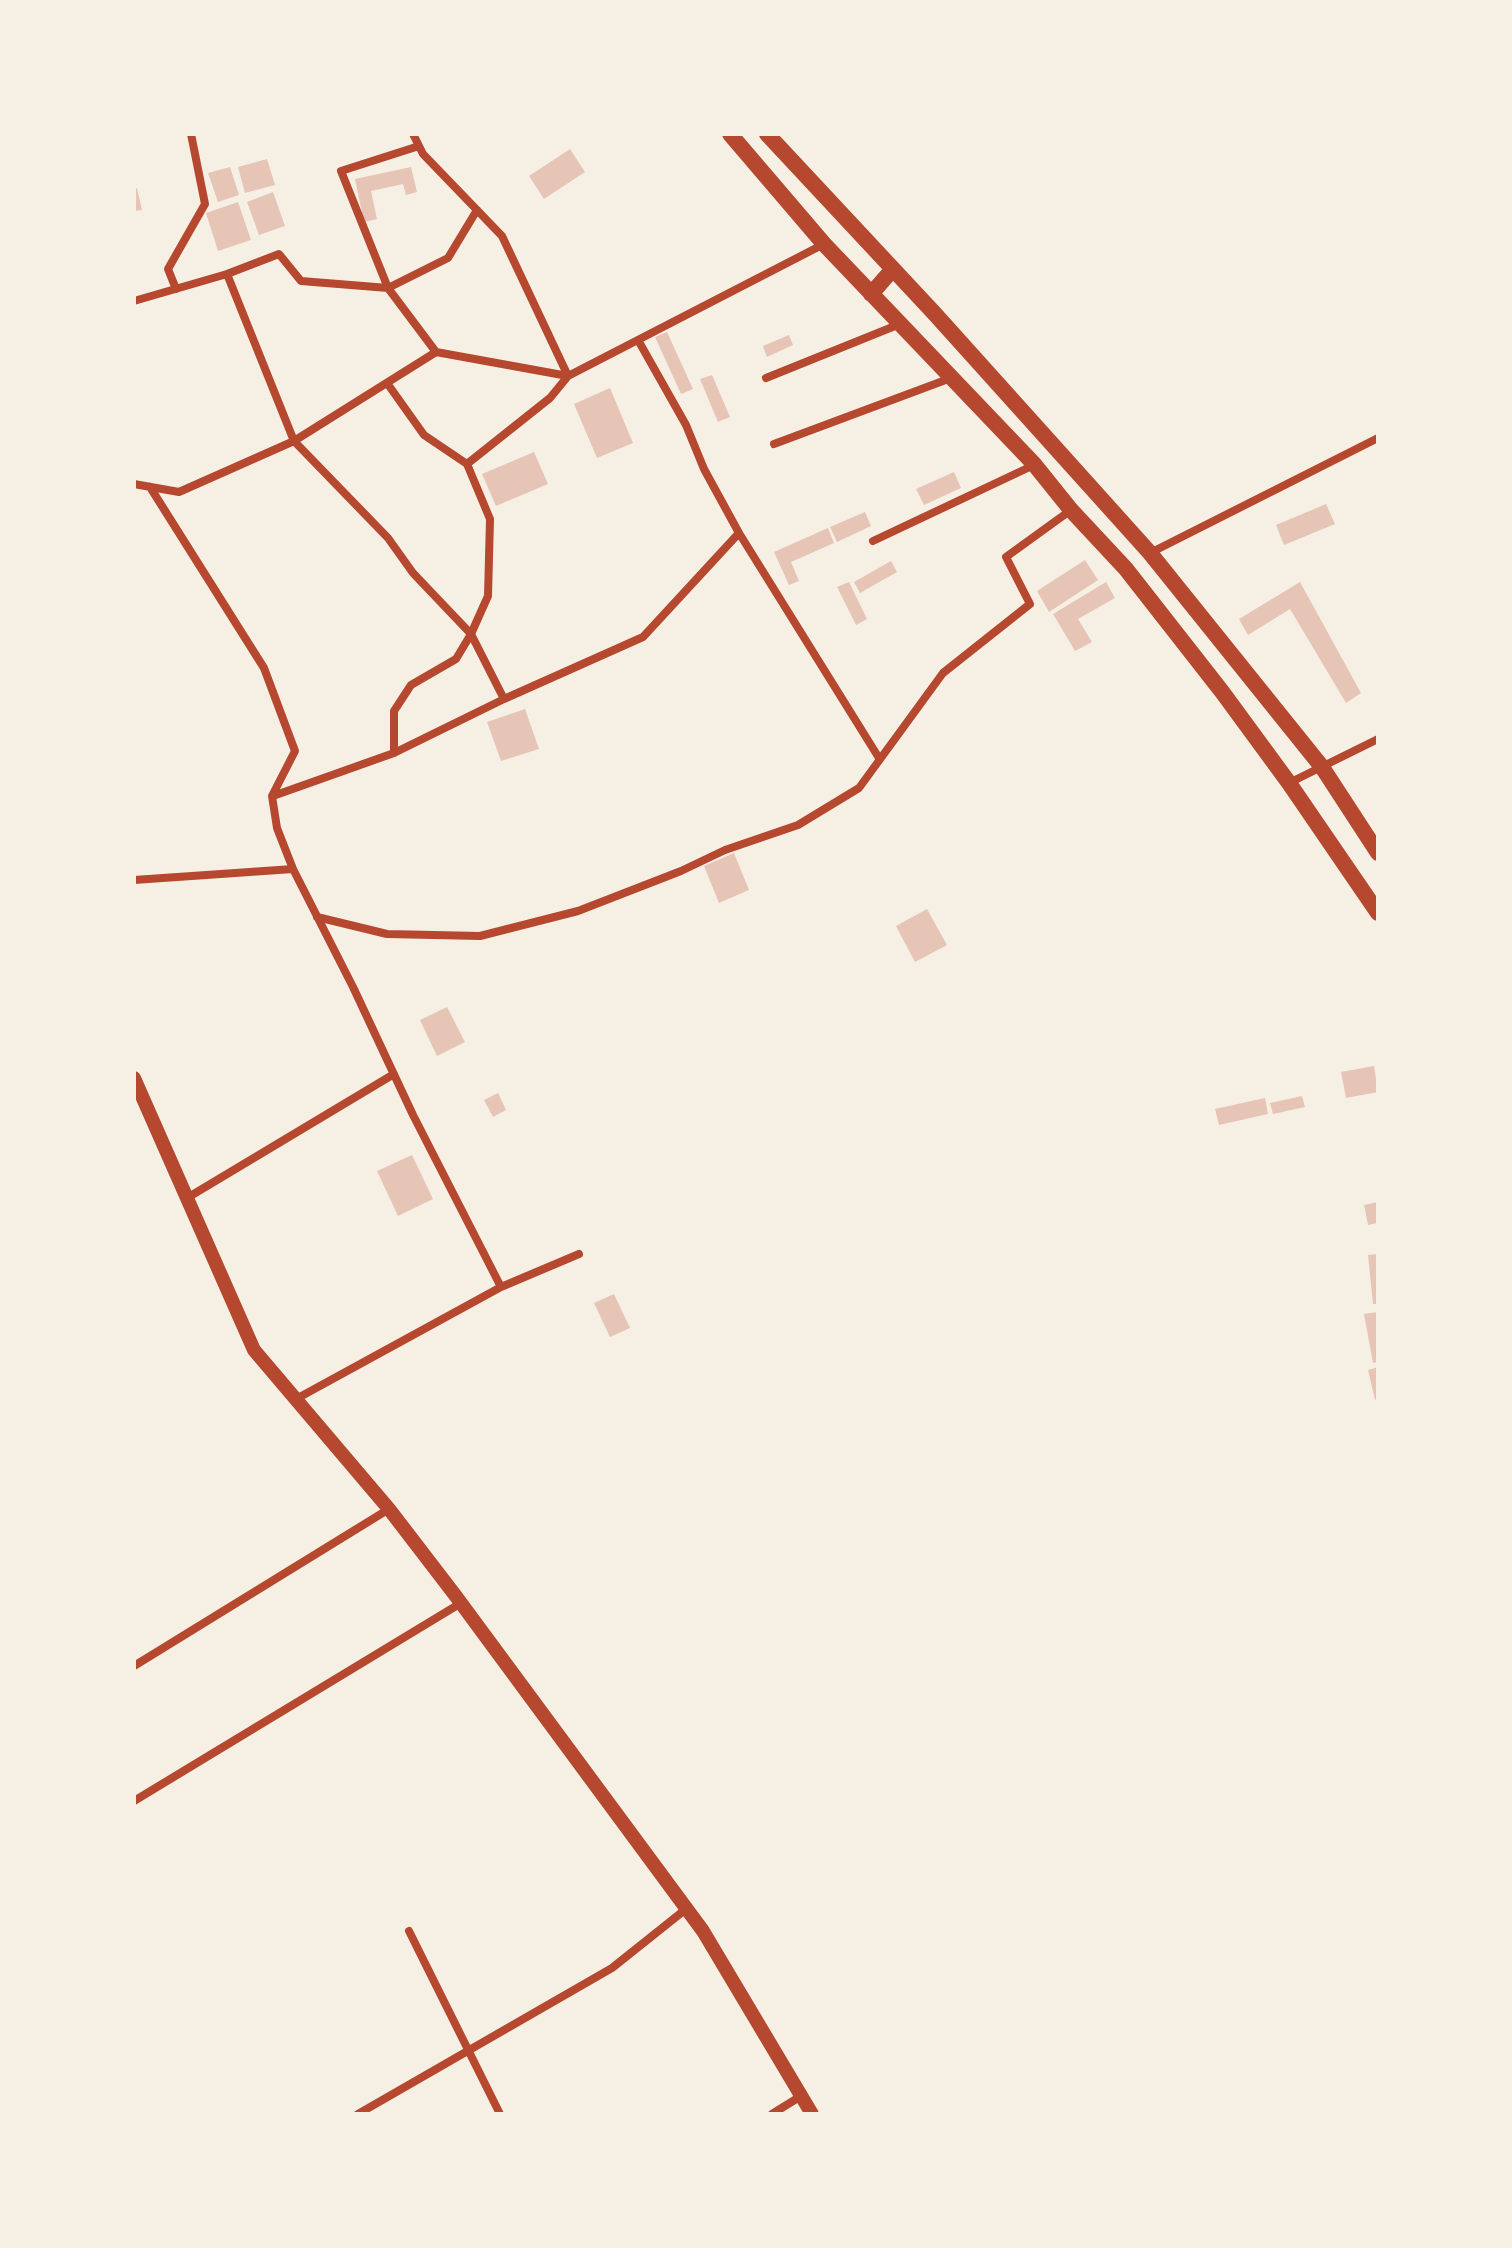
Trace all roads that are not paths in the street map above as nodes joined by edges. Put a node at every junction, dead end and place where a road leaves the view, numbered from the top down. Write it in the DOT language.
graph roads {
  1 [pos="191,134"];
  2 [pos="413,134"];
  3 [pos="730,134"];
  4 [pos="767,134"];
  5 [pos="419,146"];
  6 [pos="477,210"];
  7 [pos="824,244"];
  8 [pos="893,269"];
  9 [pos="227,274"];
  10 [pos="388,288"];
  11 [pos="176,289"];
  12 [pos="871,294"];
  13 [pos="134,301"];
  14 [pos="900,324"];
  15 [pos="638,340"];
  16 [pos="436,352"];
  17 [pos="568,376"];
  18 [pos="766,378"];
  19 [pos="952,378"];
  20 [pos="387,383"];
  21 [pos="1378,438"];
  22 [pos="294,441"];
  23 [pos="774,444"];
  24 [pos="467,464"];
  25 [pos="1034,464"];
  26 [pos="134,484"];
  27 [pos="150,487"];
  28 [pos="1071,510"];
  29 [pos="739,533"];
  30 [pos="873,541"];
  31 [pos="1150,553"];
  32 [pos="471,634"];
  33 [pos="504,699"];
  34 [pos="1378,739"];
  35 [pos="394,753"];
  36 [pos="879,758"];
  37 [pos="1322,767"];
  38 [pos="1289,783"];
  39 [pos="272,796"];
  40 [pos="1378,853"];
  41 [pos="293,869"];
  42 [pos="134,880"];
  43 [pos="1378,913"];
  44 [pos="317,917"];
  45 [pos="394,1074"];
  46 [pos="134,1078"];
  47 [pos="187,1198"];
  48 [pos="579,1254"];
  49 [pos="501,1287"];
  50 [pos="296,1399"];
  51 [pos="389,1509"];
  52 [pos="461,1603"];
  53 [pos="134,1666"];
  54 [pos="134,1801"];
  55 [pos="686,1909"];
  56 [pos="409,1931"];
  57 [pos="470,2051"];
  58 [pos="801,2096"];
  59 [pos="358,2114"];
  60 [pos="500,2114"];
  61 [pos="772,2114"];
  62 [pos="812,2114"];
  1 -- 11 [label="street"];
  2 -- 5 [label="street"];
  3 -- 7 [label="main road"];
  4 -- 8 [label="main road"];
  5 -- 6 [label="street"];
  5 -- 10 [label="street"];
  6 -- 10 [label="street"];
  6 -- 17 [label="street"];
  7 -- 12 [label="main road"];
  7 -- 15 [label="street"];
  8 -- 12 [label="main road"];
  8 -- 31 [label="main road"];
  9 -- 10 [label="street"];
  9 -- 11 [label="street"];
  9 -- 22 [label="street"];
  10 -- 16 [label="street"];
  11 -- 13 [label="street"];
  12 -- 14 [label="main road"];
  14 -- 18 [label="street"];
  14 -- 19 [label="main road"];
  15 -- 17 [label="street"];
  15 -- 29 [label="street"];
  16 -- 17 [label="street"];
  16 -- 20 [label="street"];
  17 -- 24 [label="street"];
  19 -- 23 [label="street"];
  19 -- 25 [label="main road"];
  20 -- 22 [label="street"];
  20 -- 24 [label="street"];
  21 -- 31 [label="street"];
  22 -- 27 [label="street"];
  22 -- 32 [label="street"];
  24 -- 32 [label="street"];
  25 -- 28 [label="main road"];
  25 -- 30 [label="street"];
  26 -- 27 [label="street"];
  27 -- 39 [label="street"];
  28 -- 36 [label="street"];
  28 -- 38 [label="main road"];
  29 -- 33 [label="street"];
  29 -- 36 [label="street"];
  31 -- 37 [label="main road"];
  32 -- 33 [label="street"];
  32 -- 35 [label="street"];
  33 -- 35 [label="street"];
  34 -- 37 [label="street"];
  35 -- 39 [label="street"];
  36 -- 44 [label="street"];
  37 -- 38 [label="street"];
  37 -- 40 [label="main road"];
  38 -- 43 [label="main road"];
  39 -- 41 [label="street"];
  41 -- 42 [label="street"];
  41 -- 44 [label="street"];
  44 -- 45 [label="street"];
  45 -- 47 [label="street"];
  45 -- 49 [label="street"];
  46 -- 47 [label="street"];
  47 -- 50 [label="street"];
  48 -- 49 [label="street"];
  49 -- 50 [label="street"];
  50 -- 51 [label="street"];
  51 -- 52 [label="street"];
  51 -- 53 [label="street"];
  52 -- 54 [label="street"];
  52 -- 55 [label="street"];
  55 -- 57 [label="street"];
  55 -- 58 [label="street"];
  56 -- 57 [label="street"];
  57 -- 59 [label="street"];
  57 -- 60 [label="street"];
  58 -- 61 [label="street"];
  58 -- 62 [label="street"];
}
